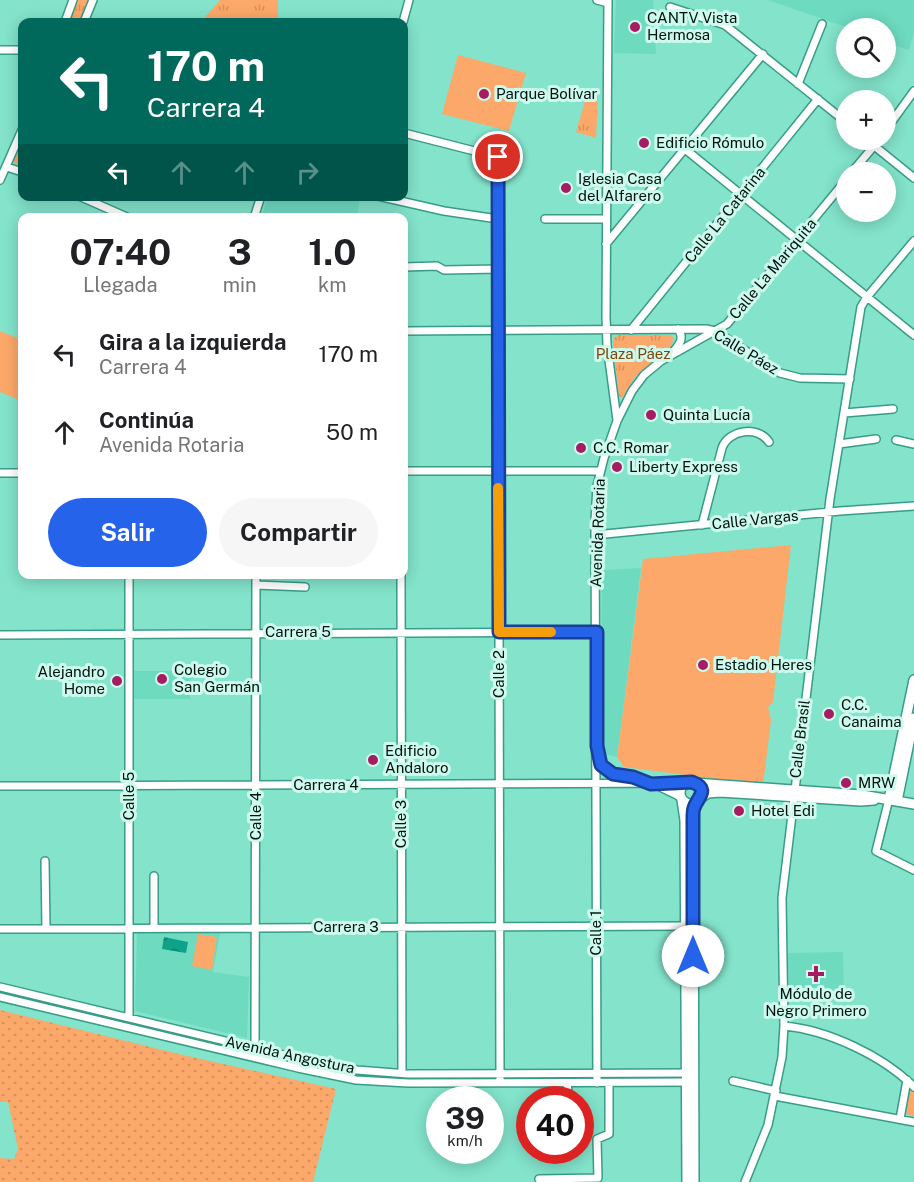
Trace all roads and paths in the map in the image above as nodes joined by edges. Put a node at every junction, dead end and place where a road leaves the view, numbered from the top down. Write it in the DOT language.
graph roads {
  1 [pos="73,0"];
  2 [pos="93,0"];
  3 [pos="409,0"];
  4 [pos="597,0"];
  5 [pos="608,2"];
  6 [pos="670,7"];
  7 [pos="66,18"];
  8 [pos="88,18"];
  9 [pos="404,18"];
  10 [pos="822,24"];
  11 [pos="0,50"];
  12 [pos="18,50"];
  13 [pos="762,54"];
  14 [pos="798,84"];
  15 [pos="914,91"];
  16 [pos="818,99"];
  17 [pos="836,114"];
  18 [pos="896,116"];
  19 [pos="408,134"];
  20 [pos="18,140"];
  21 [pos="685,149"];
  22 [pos="870,150"];
  23 [pos="884,150"];
  24 [pos="860,162"];
  25 [pos="7,167"];
  26 [pos="18,171"];
  27 [pos="914,178"];
  28 [pos="0,180"];
  29 [pos="836,192"];
  30 [pos="741,194"];
  31 [pos="91,201"];
  32 [pos="400,201"];
  33 [pos="118,213"];
  34 [pos="498,219"];
  35 [pos="545,219"];
  36 [pos="606,219"];
  37 [pos="797,240"];
  38 [pos="914,241"];
  39 [pos="606,243"];
  40 [pos="408,267"];
  41 [pos="498,269"];
  42 [pos="867,297"];
  43 [pos="678,329"];
  44 [pos="498,330"];
  45 [pos="631,330"];
  46 [pos="408,331"];
  47 [pos="606,331"];
  48 [pos="715,332"];
  49 [pos="914,335"];
  50 [pos="670,356"];
  51 [pos="850,379"];
  52 [pos="893,409"];
  53 [pos="844,413"];
  54 [pos="617,421"];
  55 [pos="876,439"];
  56 [pos="896,440"];
  57 [pos="769,442"];
  58 [pos="839,444"];
  59 [pos="914,444"];
  60 [pos="408,471"];
  61 [pos="498,471"];
  62 [pos="600,471"];
  63 [pos="0,473"];
  64 [pos="18,473"];
  65 [pos="914,506"];
  66 [pos="828,512"];
  67 [pos="702,525"];
  68 [pos="596,535"];
  69 [pos="129,579"];
  70 [pos="256,579"];
  71 [pos="401,579"];
  72 [pos="256,585"];
  73 [pos="305,587"];
  74 [pos="401,632"];
  75 [pos="499,632"];
  76 [pos="597,632"];
  77 [pos="256,633"];
  78 [pos="129,634"];
  79 [pos="0,635"];
  80 [pos="914,680"];
  81 [pos="914,718"];
  82 [pos="597,746"];
  83 [pos="690,783"];
  84 [pos="499,784"];
  85 [pos="596,784"];
  86 [pos="651,784"];
  87 [pos="401,785"];
  88 [pos="0,786"];
  89 [pos="129,786"];
  90 [pos="256,786"];
  91 [pos="793,794"];
  92 [pos="681,798"];
  93 [pos="698,800"];
  94 [pos="893,800"];
  95 [pos="914,804"];
  96 [pos="45,861"];
  97 [pos="914,870"];
  98 [pos="154,876"];
  99 [pos="689,926"];
  100 [pos="256,927"];
  101 [pos="402,927"];
  102 [pos="596,927"];
  103 [pos="46,928"];
  104 [pos="129,928"];
  105 [pos="154,928"];
  106 [pos="499,928"];
  107 [pos="0,929"];
  108 [pos="0,987"];
  109 [pos="0,997"];
  110 [pos="129,1018"];
  111 [pos="784,1026"];
  112 [pos="255,1048"];
  113 [pos="255,1058"];
  114 [pos="402,1073"];
  115 [pos="597,1073"];
  116 [pos="500,1074"];
  117 [pos="690,1078"];
  118 [pos="734,1080"];
  119 [pos="907,1080"];
  120 [pos="500,1083"];
  121 [pos="567,1083"];
  122 [pos="597,1083"];
  123 [pos="609,1083"];
  124 [pos="567,1086"];
  125 [pos="914,1087"];
  126 [pos="776,1093"];
  127 [pos="900,1119"];
  128 [pos="914,1122"];
  129 [pos="539,1179"];
  130 [pos="687,1182"];
  131 [pos="694,1182"];
  132 [pos="745,1182"];
  1 -- 7 [label="street"];
  2 -- 8 [label="street"];
  3 -- 9 [label="street"];
  4 -- 5 [label="street"];
  5 -- 36 [label="street, Avenida Rotaria"];
  6 -- 13 [label="street"];
  10 -- 14 [label="street"];
  11 -- 12 [label="street"];
  13 -- 14 [label="street"];
  13 -- 21 [label="street"];
  14 -- 16 [label="street"];
  15 -- 18 [label="street"];
  16 -- 17 [label="street"];
  16 -- 30 [label="street, Calle La Catarina"];
  19 -- 34 [label="street, Calle 2"];
  20 -- 25 [label="street"];
  21 -- 30 [label="street"];
  21 -- 39 [label="street"];
  22 -- 24 [label="street"];
  23 -- 27 [label="street"];
  25 -- 26 [label="street"];
  25 -- 28 [label="street"];
  29 -- 37 [label="street, Calle La Mariquita"];
  30 -- 37 [label="street"];
  30 -- 45 [label="street, Calle La Catarina"];
  31 -- 33 [label="street"];
  32 -- 34 [label="street"];
  34 -- 41 [label="street, Calle 2"];
  35 -- 36 [label="street"];
  36 -- 39 [label="street, Avenida Rotaria"];
  37 -- 42 [label="street"];
  37 -- 48 [label="street, Calle La Mariquita"];
  38 -- 42 [label="street, Calle Brasil"];
  39 -- 47 [label="street, Avenida Rotaria"];
  40 -- 41 [label="street"];
  41 -- 44 [label="street, Calle 2"];
  42 -- 49 [label="street"];
  42 -- 51 [label="street, Calle Brasil"];
  43 -- 45 [label="street, Calle Páez"];
  43 -- 48 [label="street, Calle Páez"];
  43 -- 50 [label="street"];
  44 -- 46 [label="street, Calle Páez"];
  44 -- 47 [label="street, Calle Páez"];
  44 -- 61 [label="street, Calle 2"];
  45 -- 47 [label="street, Calle Páez"];
  47 -- 54 [label="street, Avenida Rotaria"];
  48 -- 50 [label="street, Calle La Mariquita"];
  48 -- 51 [label="street, Calle Páez"];
  50 -- 54 [label="street, Calle La Mariquita"];
  51 -- 53 [label="street, Calle Brasil"];
  52 -- 53 [label="street"];
  53 -- 58 [label="street, Calle Brasil"];
  54 -- 62 [label="street, Avenida Rotaria"];
  55 -- 58 [label="street"];
  56 -- 59 [label="street"];
  57 -- 67 [label="street"];
  58 -- 66 [label="street, Calle Brasil"];
  60 -- 61 [label="street"];
  61 -- 62 [label="street"];
  61 -- 75 [label="street, Calle 2"];
  62 -- 68 [label="street, Avenida Rotaria"];
  63 -- 64 [label="street"];
  65 -- 66 [label="street, Calle Vargas"];
  66 -- 67 [label="street, Calle Vargas"];
  66 -- 91 [label="street, Calle Brasil"];
  67 -- 68 [label="street, Calle Vargas"];
  68 -- 76 [label="street, Avenida Rotaria"];
  69 -- 78 [label="street, Calle 5"];
  70 -- 72 [label="street, Calle 4"];
  71 -- 74 [label="street, Calle 3"];
  72 -- 73 [label="street"];
  72 -- 77 [label="street, Calle 4"];
  74 -- 75 [label="street, Carrera 5"];
  74 -- 77 [label="street, Carrera 5"];
  74 -- 87 [label="street, Calle 3"];
  75 -- 76 [label="street, Carrera 5"];
  75 -- 84 [label="street, Calle 2"];
  76 -- 82 [label="street, Avenida Rotaria"];
  77 -- 78 [label="street, Carrera 5"];
  77 -- 90 [label="street, Calle 4"];
  78 -- 79 [label="street, Carrera 5"];
  78 -- 89 [label="street, Calle 5"];
  80 -- 94 [label="street"];
  81 -- 94 [label="street"];
  82 -- 85 [label="street, Avenida Rotaria"];
  82 -- 86 [label="street, Avenida Rotaria"];
  83 -- 86 [label="street, Carrera 4"];
  83 -- 91 [label="street"];
  83 -- 92 [label="street"];
  83 -- 93 [label="street"];
  84 -- 85 [label="street, Carrera 4"];
  84 -- 87 [label="street, Carrera 4"];
  84 -- 106 [label="street, Calle 2"];
  85 -- 86 [label="street, Carrera 4"];
  85 -- 102 [label="street, Calle 1"];
  86 -- 92 [label="street, Carrera 4"];
  87 -- 90 [label="street, Carrera 4"];
  87 -- 101 [label="street, Calle 3"];
  88 -- 89 [label="street, Carrera 4"];
  89 -- 90 [label="street, Carrera 4"];
  89 -- 104 [label="street, Calle 5"];
  90 -- 100 [label="street, Calle 4"];
  91 -- 93 [label="street"];
  91 -- 94 [label="street"];
  91 -- 111 [label="street, Calle Brasil"];
  92 -- 93 [label="street"];
  92 -- 99 [label="street"];
  93 -- 99 [label="street"];
  94 -- 95 [label="street"];
  94 -- 97 [label="street"];
  96 -- 103 [label="street"];
  98 -- 105 [label="street"];
  99 -- 102 [label="street, Carrera 3"];
  99 -- 117 [label="street"];
  100 -- 101 [label="street, Carrera 3"];
  100 -- 105 [label="street, Carrera 3"];
  100 -- 112 [label="street, Calle 4"];
  101 -- 106 [label="street, Carrera 3"];
  101 -- 114 [label="street, Calle 3"];
  102 -- 106 [label="street, Carrera 3"];
  102 -- 115 [label="street, Calle 1"];
  103 -- 104 [label="street, Carrera 3"];
  103 -- 107 [label="street, Carrera 3"];
  104 -- 105 [label="street, Carrera 3"];
  104 -- 110 [label="street, Calle 5"];
  106 -- 116 [label="street, Calle 2"];
  108 -- 110 [label="street, Avenida Angostura"];
  109 -- 113 [label="street, Avenida Angostura"];
  110 -- 112 [label="street, Avenida Angostura"];
  111 -- 119 [label="street"];
  111 -- 126 [label="street, Calle Brasil"];
  112 -- 113 [label="street, Calle 4"];
  112 -- 114 [label="street, Avenida Angostura"];
  113 -- 120 [label="street, Avenida Angostura"];
  114 -- 116 [label="street, Avenida Angostura"];
  115 -- 116 [label="street, Avenida Angostura"];
  115 -- 117 [label="street, Avenida Angostura"];
  115 -- 122 [label="street, Calle 1"];
  116 -- 120 [label="street, Calle 2"];
  117 -- 123 [label="street, Avenida Angostura"];
  117 -- 130 [label="street"];
  117 -- 131 [label="street"];
  118 -- 126 [label="street"];
  119 -- 125 [label="street"];
  119 -- 127 [label="street"];
  120 -- 121 [label="street, Avenida Angostura"];
  121 -- 122 [label="street, Avenida Angostura"];
  121 -- 124 [label="street"];
  122 -- 123 [label="street, Avenida Angostura"];
  123 -- 129 [label="street"];
  126 -- 127 [label="street"];
  126 -- 132 [label="street, Calle Brasil"];
  127 -- 128 [label="street"];
}
